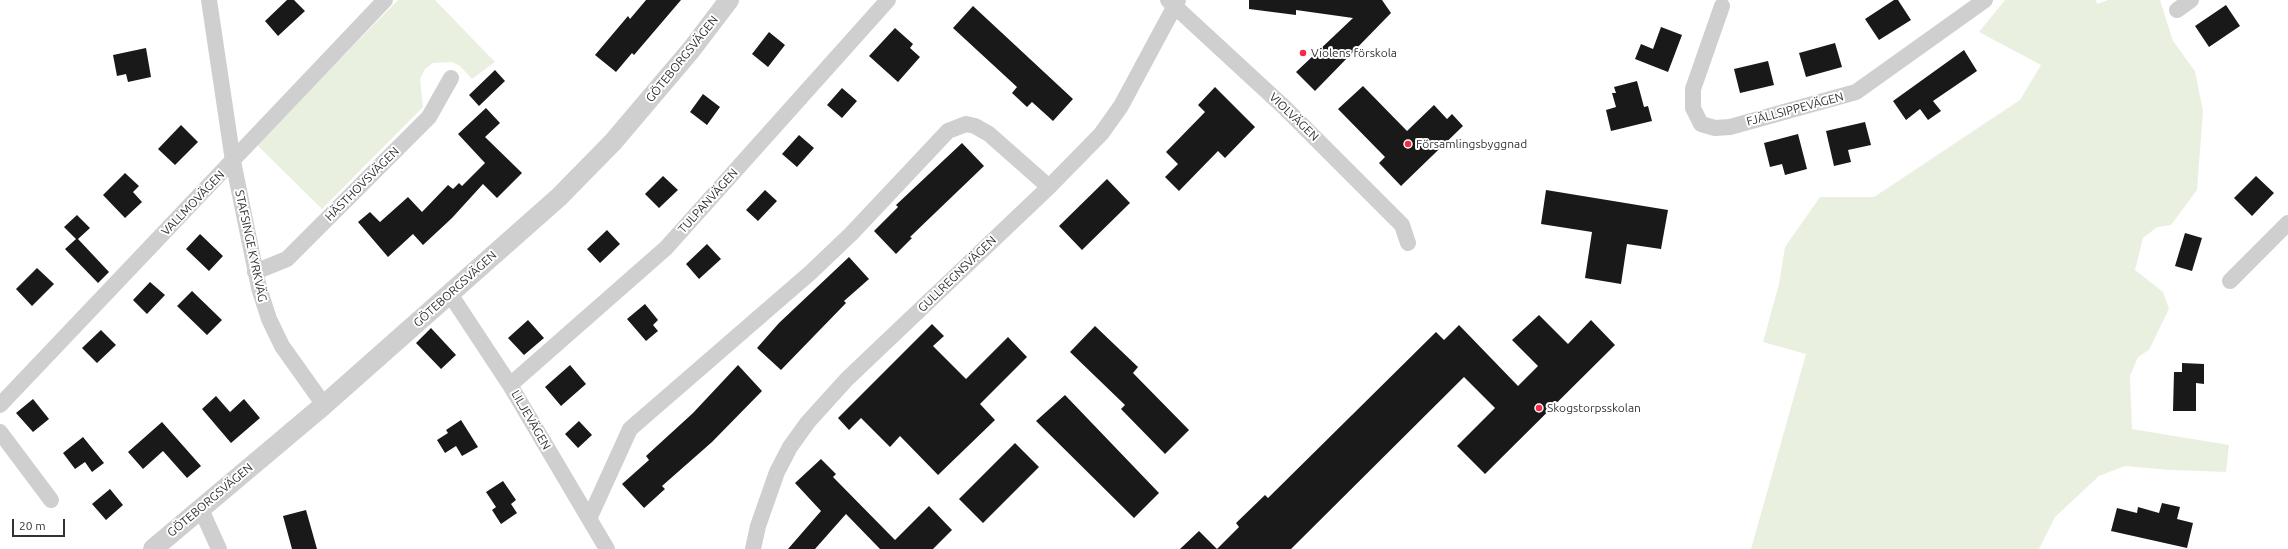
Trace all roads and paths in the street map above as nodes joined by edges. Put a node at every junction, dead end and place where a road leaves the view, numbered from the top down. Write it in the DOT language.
graph roads {
  1 [pos="209,0"];
  2 [pos="385,0"];
  3 [pos="728,0"];
  4 [pos="888,0"];
  5 [pos="1985,0"];
  6 [pos="2190,0"];
  7 [pos="1174,2"];
  8 [pos="1722,6"];
  9 [pos="2177,10"];
  10 [pos="451,78"];
  11 [pos="234,161"];
  12 [pos="1049,187"];
  13 [pos="2288,223"];
  14 [pos="1408,243"];
  15 [pos="255,272"];
  16 [pos="2230,281"];
  17 [pos="450,294"];
  18 [pos="510,385"];
  19 [pos="0,405"];
  20 [pos="324,405"];
  21 [pos="0,432"];
  22 [pos="51,500"];
  23 [pos="200,507"];
  24 [pos="588,518"];
  25 [pos="153,549"];
  26 [pos="219,549"];
  27 [pos="607,549"];
  28 [pos="753,549"];
  1 -- 11 [label="street, STAFSINGE KYRKVÄG"];
  2 -- 11 [label="street, VALLMOVÄGEN"];
  3 -- 17 [label="street, GÖTEBORGSVÄGEN"];
  4 -- 18 [label="street, TULPANVÄGEN"];
  5 -- 8 [label="street, FJÄLLSIPPEVÄGEN"];
  6 -- 9 [label="street"];
  7 -- 12 [label="street, GULLREGNSVÄGEN"];
  7 -- 14 [label="street, VIOLVÄGEN"];
  10 -- 15 [label="street, HÄSTHOVSVÄGEN"];
  11 -- 15 [label="street, STAFSINGE KYRKVÄG"];
  11 -- 19 [label="street, VALLMOVÄGEN"];
  12 -- 24 [label="street"];
  12 -- 28 [label="street, GULLREGNSVÄGEN"];
  13 -- 16 [label="street"];
  15 -- 20 [label="street, STAFSINGE KYRKVÄG"];
  17 -- 18 [label="street, LILJEVÄGEN"];
  17 -- 20 [label="street, GÖTEBORGSVÄGEN"];
  18 -- 24 [label="street, LILJEVÄGEN"];
  20 -- 23 [label="street, GÖTEBORGSVÄGEN"];
  21 -- 22 [label="street"];
  23 -- 25 [label="street, GÖTEBORGSVÄGEN"];
  23 -- 26 [label="street"];
  24 -- 27 [label="street, LILJEVÄGEN"];
}
